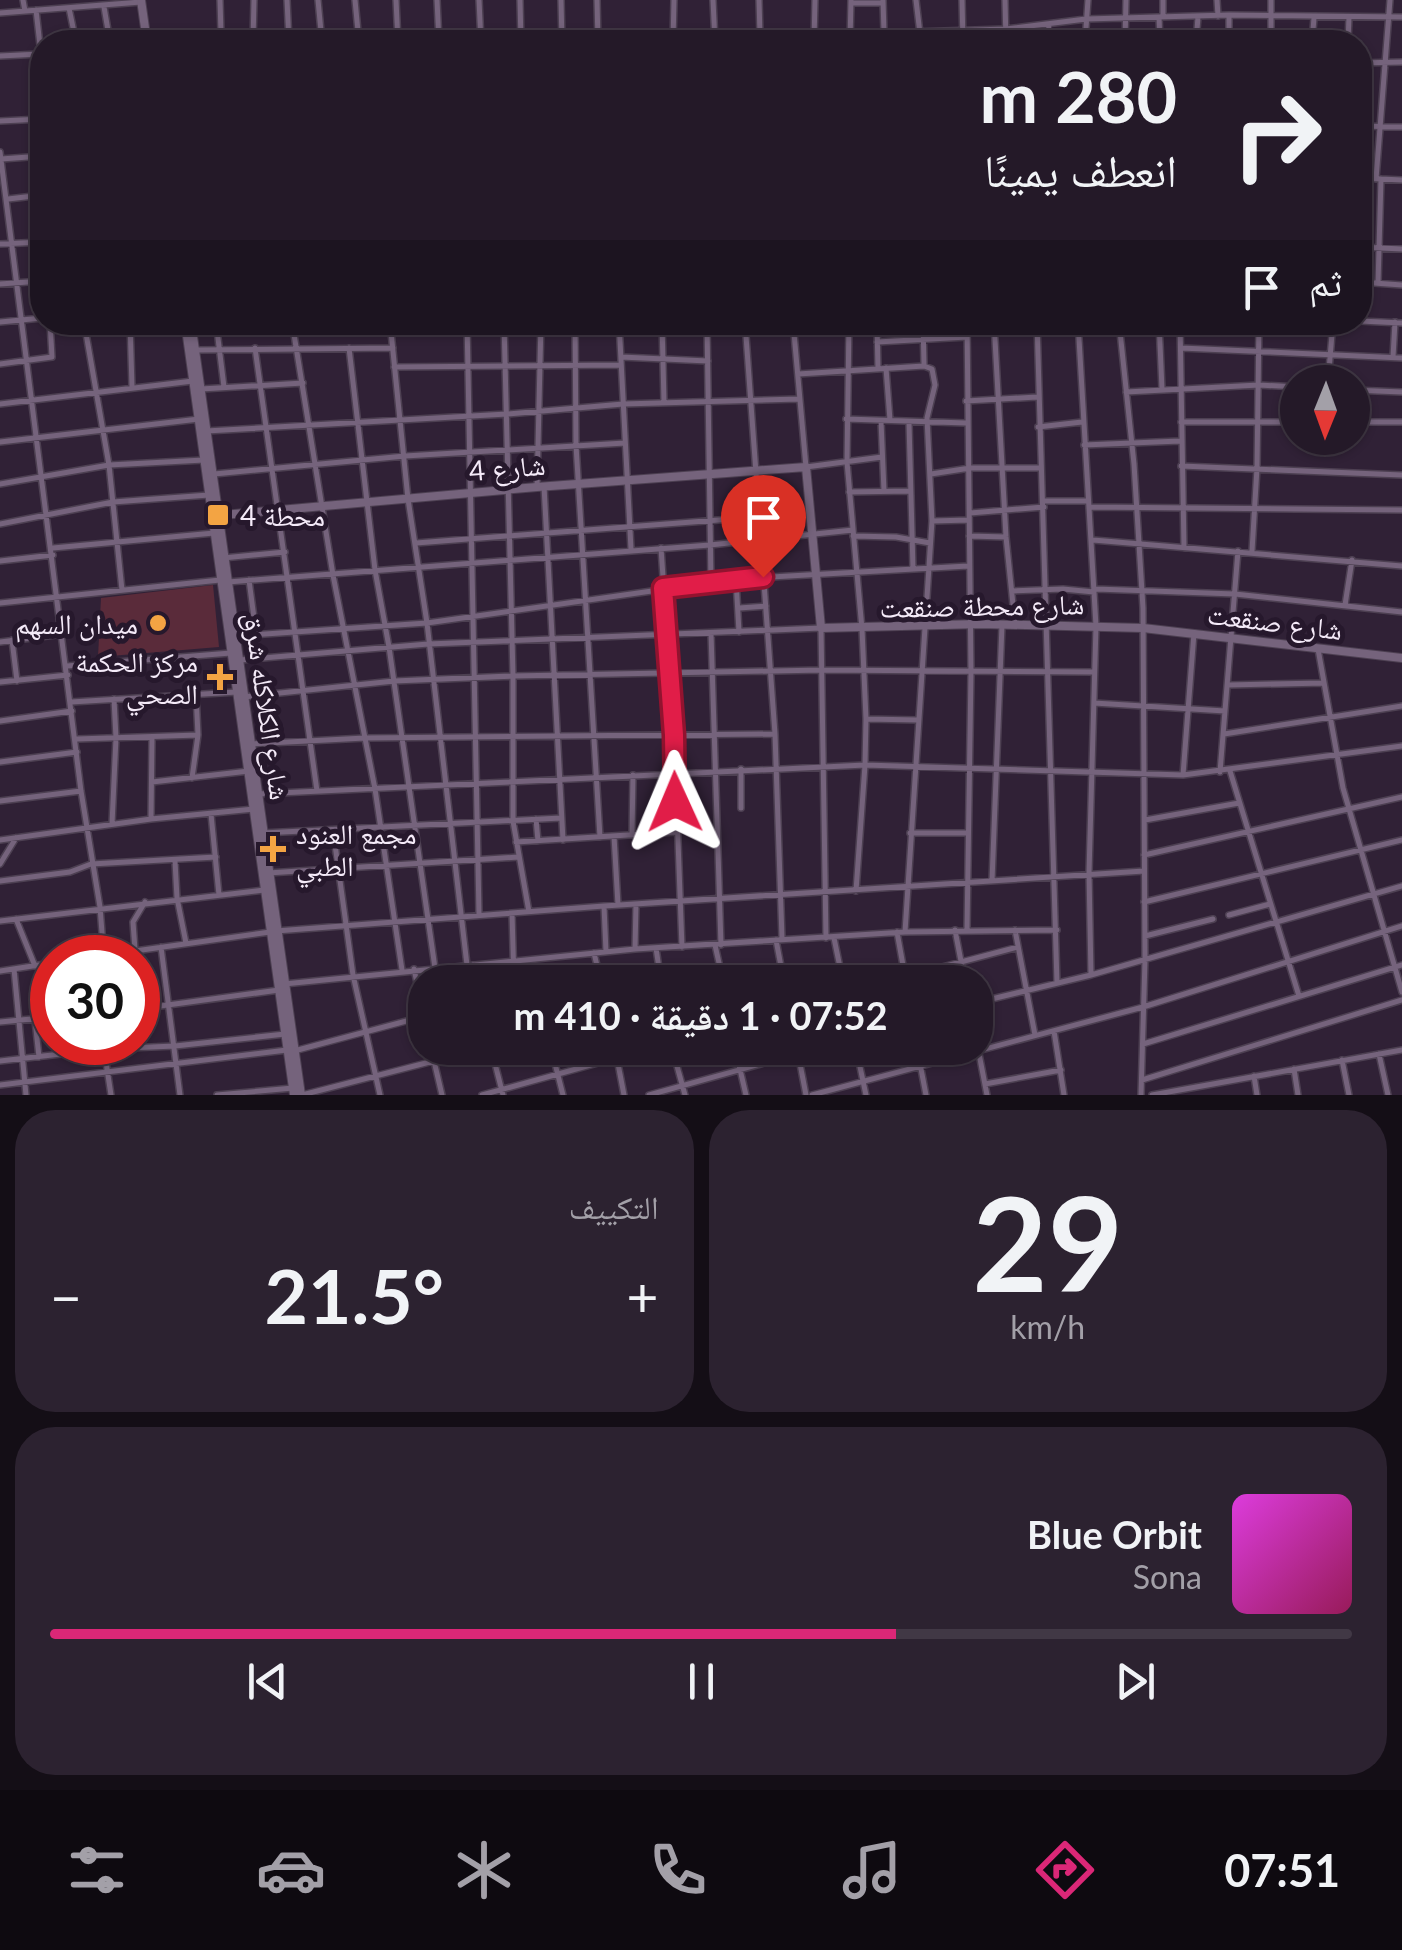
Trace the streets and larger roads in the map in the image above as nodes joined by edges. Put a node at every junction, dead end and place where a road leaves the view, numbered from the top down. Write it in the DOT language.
graph roads {
  1 [pos="24,0"];
  2 [pos="220,0"];
  3 [pos="254,0"];
  4 [pos="287,0"];
  5 [pos="318,0"];
  6 [pos="355,0"];
  7 [pos="396,0"];
  8 [pos="437,0"];
  9 [pos="479,0"];
  10 [pos="520,0"];
  11 [pos="561,0"];
  12 [pos="597,0"];
  13 [pos="674,0"];
  14 [pos="713,0"];
  15 [pos="759,0"];
  16 [pos="814,0"];
  17 [pos="916,0"];
  18 [pos="962,0"];
  19 [pos="1005,0"];
  20 [pos="1088,0"];
  21 [pos="1126,0"];
  22 [pos="1163,0"];
  23 [pos="1217,0"];
  24 [pos="1272,0"];
  25 [pos="1390,0"];
  26 [pos="142,1"];
  27 [pos="852,1"];
  28 [pos="883,1"];
  29 [pos="101,4"];
  30 [pos="69,8"];
  31 [pos="36,10"];
  32 [pos="25,12"];
  33 [pos="0,13"];
  34 [pos="1272,15"];
  35 [pos="1218,16"];
  36 [pos="1229,16"];
  37 [pos="1161,17"];
  38 [pos="1198,17"];
  39 [pos="1349,17"];
  40 [pos="1402,17"];
  41 [pos="1314,18"];
  42 [pos="1389,18"];
  43 [pos="1086,19"];
  44 [pos="1126,19"];
  45 [pos="1049,24"];
  46 [pos="1006,29"];
  47 [pos="39,30"];
  48 [pos="74,30"];
  49 [pos="107,30"];
  50 [pos="148,30"];
  51 [pos="220,30"];
  52 [pos="253,30"];
  53 [pos="289,30"];
  54 [pos="321,30"];
  55 [pos="358,30"];
  56 [pos="398,30"];
  57 [pos="439,30"];
  58 [pos="481,30"];
  59 [pos="521,30"];
  60 [pos="562,30"];
  61 [pos="598,30"];
  62 [pos="674,30"];
  63 [pos="715,30"];
  64 [pos="760,30"];
  65 [pos="814,30"];
  66 [pos="851,30"];
  67 [pos="886,30"];
  68 [pos="920,30"];
  69 [pos="963,30"];
  70 [pos="1049,30"];
  71 [pos="1086,30"];
  72 [pos="1126,30"];
  73 [pos="1160,30"];
  74 [pos="1197,30"];
  75 [pos="1229,30"];
  76 [pos="1271,30"];
  77 [pos="1313,30"];
  78 [pos="1348,30"];
  79 [pos="30,55"];
  80 [pos="0,56"];
  81 [pos="1372,62"];
  82 [pos="1402,62"];
  83 [pos="1386,63"];
  84 [pos="30,120"];
  85 [pos="0,121"];
  86 [pos="1372,126"];
  87 [pos="1378,126"];
  88 [pos="1402,127"];
  89 [pos="1,156"];
  90 [pos="30,156"];
  91 [pos="1372,179"];
  92 [pos="1379,179"];
  93 [pos="1402,180"];
  94 [pos="3,191"];
  95 [pos="30,196"];
  96 [pos="8,198"];
  97 [pos="30,242"];
  98 [pos="13,243"];
  99 [pos="0,244"];
  100 [pos="1372,248"];
  101 [pos="1379,248"];
  102 [pos="1402,249"];
  103 [pos="30,281"];
  104 [pos="17,282"];
  105 [pos="1372,283"];
  106 [pos="0,284"];
  107 [pos="1378,284"];
  108 [pos="1402,286"];
  109 [pos="22,319"];
  110 [pos="30,319"];
  111 [pos="1372,321"];
  112 [pos="0,322"];
  113 [pos="1398,323"];
  114 [pos="51,335"];
  115 [pos="86,335"];
  116 [pos="130,335"];
  117 [pos="189,335"];
  118 [pos="191,335"];
  119 [pos="217,335"];
  120 [pos="294,335"];
  121 [pos="391,335"];
  122 [pos="467,335"];
  123 [pos="505,335"];
  124 [pos="540,335"];
  125 [pos="575,335"];
  126 [pos="620,335"];
  127 [pos="663,335"];
  128 [pos="707,335"];
  129 [pos="746,335"];
  130 [pos="794,335"];
  131 [pos="849,335"];
  132 [pos="877,335"];
  133 [pos="923,335"];
  134 [pos="995,335"];
  135 [pos="1037,335"];
  136 [pos="1079,335"];
  137 [pos="1119,335"];
  138 [pos="1160,335"];
  139 [pos="1180,335"];
  140 [pos="1258,335"];
  141 [pos="1332,335"];
  142 [pos="967,337"];
  143 [pos="923,340"];
  144 [pos="878,342"];
  145 [pos="255,348"];
  146 [pos="297,348"];
  147 [pos="348,348"];
  148 [pos="393,348"];
  149 [pos="1180,348"];
  150 [pos="219,349"];
  151 [pos="194,350"];
  152 [pos="1259,351"];
  153 [pos="1330,354"];
  154 [pos="1393,357"];
  155 [pos="1402,358"];
  156 [pos="664,359"];
  157 [pos="28,361"];
  158 [pos="621,361"];
  159 [pos="708,361"];
  160 [pos="0,364"];
  161 [pos="1329,365"];
  162 [pos="506,366"];
  163 [pos="539,366"];
  164 [pos="574,366"];
  165 [pos="924,366"];
  166 [pos="394,367"];
  167 [pos="468,367"];
  168 [pos="882,368"];
  169 [pos="847,371"];
  170 [pos="798,374"];
  171 [pos="193,381"];
  172 [pos="303,383"];
  173 [pos="1259,385"];
  174 [pos="262,386"];
  175 [pos="1280,386"];
  176 [pos="132,387"];
  177 [pos="224,387"];
  178 [pos="1182,388"];
  179 [pos="200,389"];
  180 [pos="1162,389"];
  181 [pos="1370,391"];
  182 [pos="94,392"];
  183 [pos="1125,392"];
  184 [pos="1402,392"];
  185 [pos="1037,397"];
  186 [pos="32,399"];
  187 [pos="800,399"];
  188 [pos="998,399"];
  189 [pos="966,401"];
  190 [pos="664,402"];
  191 [pos="708,402"];
  192 [pos="750,402"];
  193 [pos="0,404"];
  194 [pos="623,404"];
  195 [pos="576,408"];
  196 [pos="540,412"];
  197 [pos="507,414"];
  198 [pos="469,417"];
  199 [pos="400,419"];
  200 [pos="846,419"];
  201 [pos="198,420"];
  202 [pos="358,421"];
  203 [pos="881,421"];
  204 [pos="890,421"];
  205 [pos="1082,422"];
  206 [pos="1180,422"];
  207 [pos="1257,422"];
  208 [pos="1280,422"];
  209 [pos="1370,422"];
  210 [pos="1402,422"];
  211 [pos="909,423"];
  212 [pos="966,423"];
  213 [pos="310,424"];
  214 [pos="927,424"];
  215 [pos="268,426"];
  216 [pos="1038,426"];
  217 [pos="102,428"];
  218 [pos="206,430"];
  219 [pos="38,438"];
  220 [pos="1180,441"];
  221 [pos="0,442"];
  222 [pos="625,442"];
  223 [pos="1132,444"];
  224 [pos="576,445"];
  225 [pos="1084,445"];
  226 [pos="538,448"];
  227 [pos="508,450"];
  228 [pos="471,451"];
  229 [pos="405,456"];
  230 [pos="882,456"];
  231 [pos="204,460"];
  232 [pos="363,460"];
  233 [pos="846,462"];
  234 [pos="316,464"];
  235 [pos="109,465"];
  236 [pos="1181,466"];
  237 [pos="806,467"];
  238 [pos="273,468"];
  239 [pos="970,468"];
  240 [pos="1004,468"];
  241 [pos="1039,468"];
  242 [pos="1258,468"];
  243 [pos="755,470"];
  244 [pos="212,474"];
  245 [pos="931,474"];
  246 [pos="43,475"];
  247 [pos="707,475"];
  248 [pos="1402,475"];
  249 [pos="628,480"];
  250 [pos="579,483"];
  251 [pos="0,484"];
  252 [pos="541,486"];
  253 [pos="510,489"];
  254 [pos="910,490"];
  255 [pos="884,491"];
  256 [pos="850,492"];
  257 [pos="471,493"];
  258 [pos="209,495"];
  259 [pos="408,499"];
  260 [pos="113,502"];
  261 [pos="368,502"];
  262 [pos="1043,504"];
  263 [pos="1089,504"];
  264 [pos="321,506"];
  265 [pos="1136,506"];
  266 [pos="1183,506"];
  267 [pos="1255,507"];
  268 [pos="280,510"];
  269 [pos="1005,510"];
  270 [pos="1402,510"];
  271 [pos="48,513"];
  272 [pos="215,516"];
  273 [pos="969,516"];
  274 [pos="758,517"];
  275 [pos="710,520"];
  276 [pos="932,520"];
  277 [pos="0,524"];
  278 [pos="630,526"];
  279 [pos="581,531"];
  280 [pos="853,533"];
  281 [pos="214,534"];
  282 [pos="813,534"];
  283 [pos="544,535"];
  284 [pos="510,536"];
  285 [pos="969,536"];
  286 [pos="1006,537"];
  287 [pos="760,538"];
  288 [pos="118,540"];
  289 [pos="911,540"];
  290 [pos="1093,540"];
  291 [pos="472,541"];
  292 [pos="416,543"];
  293 [pos="931,543"];
  294 [pos="710,545"];
  295 [pos="1140,545"];
  296 [pos="661,548"];
  297 [pos="1184,548"];
  298 [pos="631,550"];
  299 [pos="1238,551"];
  300 [pos="1252,551"];
  301 [pos="52,552"];
  302 [pos="285,552"];
  303 [pos="583,554"];
  304 [pos="546,557"];
  305 [pos="224,558"];
  306 [pos="510,559"];
  307 [pos="1352,560"];
  308 [pos="0,561"];
  309 [pos="472,564"];
  310 [pos="968,566"];
  311 [pos="1402,566"];
  312 [pos="419,567"];
  313 [pos="930,567"];
  314 [pos="913,569"];
  315 [pos="375,570"];
  316 [pos="857,573"];
  317 [pos="333,574"];
  318 [pos="815,575"];
  319 [pos="763,577"];
  320 [pos="288,578"];
  321 [pos="249,580"];
  322 [pos="736,580"];
  323 [pos="224,581"];
  324 [pos="711,582"];
  325 [pos="663,588"];
  326 [pos="1142,588"];
  327 [pos="1045,589"];
  328 [pos="122,590"];
  329 [pos="1095,590"];
  330 [pos="1012,591"];
  331 [pos="1235,594"];
  332 [pos="58,596"];
  333 [pos="586,600"];
  334 [pos="0,603"];
  335 [pos="550,605"];
  336 [pos="1345,605"];
  337 [pos="766,606"];
  338 [pos="738,608"];
  339 [pos="512,610"];
  340 [pos="1402,612"];
  341 [pos="473,618"];
  342 [pos="426,624"];
  343 [pos="970,624"];
  344 [pos="1047,624"];
  345 [pos="1002,625"];
  346 [pos="1015,625"];
  347 [pos="925,626"];
  348 [pos="1096,626"];
  349 [pos="385,627"];
  350 [pos="820,628"];
  351 [pos="1144,628"];
  352 [pos="344,629"];
  353 [pos="862,629"];
  354 [pos="296,630"];
  355 [pos="768,630"];
  356 [pos="739,632"];
  357 [pos="256,633"];
  358 [pos="711,633"];
  359 [pos="1194,633"];
  360 [pos="63,634"];
  361 [pos="666,635"];
  362 [pos="234,636"];
  363 [pos="589,637"];
  364 [pos="551,638"];
  365 [pos="1231,638"];
  366 [pos="12,640"];
  367 [pos="511,641"];
  368 [pos="0,642"];
  369 [pos="473,642"];
  370 [pos="428,644"];
  371 [pos="389,647"];
  372 [pos="1318,649"];
  373 [pos="348,650"];
  374 [pos="300,654"];
  375 [pos="234,656"];
  376 [pos="1402,658"];
  377 [pos="67,666"];
  378 [pos="821,670"];
  379 [pos="864,671"];
  380 [pos="923,672"];
  381 [pos="971,672"];
  382 [pos="1001,672"];
  383 [pos="1049,672"];
  384 [pos="1094,672"];
  385 [pos="714,673"];
  386 [pos="771,673"];
  387 [pos="670,674"];
  388 [pos="68,675"];
  389 [pos="592,675"];
  390 [pos="513,676"];
  391 [pos="554,676"];
  392 [pos="474,677"];
  393 [pos="432,678"];
  394 [pos="17,680"];
  395 [pos="394,681"];
  396 [pos="0,682"];
  397 [pos="1324,683"];
  398 [pos="356,684"];
  399 [pos="1228,685"];
  400 [pos="304,690"];
  401 [pos="196,694"];
  402 [pos="240,694"];
  403 [pos="114,699"];
  404 [pos="71,702"];
  405 [pos="1094,703"];
  406 [pos="1144,705"];
  407 [pos="1402,706"];
  408 [pos="1186,708"];
  409 [pos="1226,710"];
  410 [pos="72,711"];
  411 [pos="1330,718"];
  412 [pos="866,719"];
  413 [pos="918,720"];
  414 [pos="0,721"];
  415 [pos="716,734"];
  416 [pos="776,734"];
  417 [pos="1224,734"];
  418 [pos="674,735"];
  419 [pos="198,736"];
  420 [pos="556,736"];
  421 [pos="595,736"];
  422 [pos="116,738"];
  423 [pos="152,738"];
  424 [pos="365,738"];
  425 [pos="474,738"];
  426 [pos="512,738"];
  427 [pos="75,739"];
  428 [pos="402,739"];
  429 [pos="440,739"];
  430 [pos="311,740"];
  431 [pos="250,744"];
  432 [pos="1402,746"];
  433 [pos="77,752"];
  434 [pos="1336,757"];
  435 [pos="0,762"];
  436 [pos="866,765"];
  437 [pos="824,766"];
  438 [pos="914,766"];
  439 [pos="776,768"];
  440 [pos="968,768"];
  441 [pos="996,768"];
  442 [pos="715,770"];
  443 [pos="740,770"];
  444 [pos="1230,771"];
  445 [pos="249,772"];
  446 [pos="674,772"];
  447 [pos="1052,772"];
  448 [pos="1220,772"];
  449 [pos="1092,774"];
  450 [pos="632,775"];
  451 [pos="1183,775"];
  452 [pos="598,776"];
  453 [pos="1144,776"];
  454 [pos="192,778"];
  455 [pos="558,778"];
  456 [pos="512,780"];
  457 [pos="152,782"];
  458 [pos="476,782"];
  459 [pos="445,784"];
  460 [pos="409,786"];
  461 [pos="375,789"];
  462 [pos="80,790"];
  463 [pos="318,792"];
  464 [pos="258,794"];
  465 [pos="1402,797"];
  466 [pos="0,800"];
  467 [pos="1240,803"];
  468 [pos="741,808"];
  469 [pos="254,809"];
  470 [pos="1348,809"];
  471 [pos="212,814"];
  472 [pos="561,818"];
  473 [pos="151,819"];
  474 [pos="536,819"];
  475 [pos="1145,820"];
  476 [pos="513,821"];
  477 [pos="476,823"];
  478 [pos="112,824"];
  479 [pos="450,824"];
  480 [pos="415,826"];
  481 [pos="86,828"];
  482 [pos="382,828"];
  483 [pos="332,830"];
  484 [pos="676,832"];
  485 [pos="1249,832"];
  486 [pos="263,833"];
  487 [pos="910,833"];
  488 [pos="967,834"];
  489 [pos="632,835"];
  490 [pos="614,836"];
  491 [pos="600,837"];
  492 [pos="16,838"];
  493 [pos="0,840"];
  494 [pos="562,840"];
  495 [pos="1402,840"];
  496 [pos="516,842"];
  497 [pos="538,842"];
  498 [pos="1360,849"];
  499 [pos="1144,855"];
  500 [pos="216,857"];
  501 [pos="518,857"];
  502 [pos="175,860"];
  503 [pos="477,860"];
  504 [pos="454,862"];
  505 [pos="0,864"];
  506 [pos="92,864"];
  507 [pos="420,864"];
  508 [pos="386,865"];
  509 [pos="339,869"];
  510 [pos="1144,871"];
  511 [pos="268,873"];
  512 [pos="1089,874"];
  513 [pos="1260,874"];
  514 [pos="1055,876"];
  515 [pos="0,880"];
  516 [pos="992,881"];
  517 [pos="966,884"];
  518 [pos="1402,886"];
  519 [pos="906,887"];
  520 [pos="264,890"];
  521 [pos="856,890"];
  522 [pos="825,893"];
  523 [pos="219,895"];
  524 [pos="1374,895"];
  525 [pos="780,896"];
  526 [pos="178,898"];
  527 [pos="718,900"];
  528 [pos="144,902"];
  529 [pos="679,902"];
  530 [pos="1144,902"];
  531 [pos="636,904"];
  532 [pos="1270,904"];
  533 [pos="618,905"];
  534 [pos="604,906"];
  535 [pos="100,907"];
  536 [pos="528,912"];
  537 [pos="512,913"];
  538 [pos="1229,914"];
  539 [pos="461,916"];
  540 [pos="480,916"];
  541 [pos="16,919"];
  542 [pos="428,919"];
  543 [pos="1213,919"];
  544 [pos="0,920"];
  545 [pos="396,922"];
  546 [pos="1276,923"];
  547 [pos="348,926"];
  548 [pos="1402,926"];
  549 [pos="955,930"];
  550 [pos="967,930"];
  551 [pos="1015,930"];
  552 [pos="1057,930"];
  553 [pos="273,932"];
  554 [pos="897,932"];
  555 [pos="905,932"];
  556 [pos="1384,932"];
  557 [pos="102,935"];
  558 [pos="134,935"];
  559 [pos="1145,936"];
  560 [pos="830,938"];
  561 [pos="779,940"];
  562 [pos="186,942"];
  563 [pos="718,945"];
  564 [pos="161,946"];
  565 [pos="682,947"];
  566 [pos="1018,947"];
  567 [pos="656,948"];
  568 [pos="635,950"];
  569 [pos="606,952"];
  570 [pos="594,953"];
  571 [pos="30,954"];
  572 [pos="513,960"];
  573 [pos="1145,960"];
  574 [pos="1288,961"];
  575 [pos="961,962"];
  576 [pos="434,965"];
  577 [pos="470,965"];
  578 [pos="513,965"];
  579 [pos="597,965"];
  580 [pos="658,965"];
  581 [pos="720,965"];
  582 [pos="780,965"];
  583 [pos="838,965"];
  584 [pos="903,965"];
  585 [pos="952,965"];
  586 [pos="962,965"];
  587 [pos="1398,966"];
  588 [pos="30,967"];
  589 [pos="14,970"];
  590 [pos="402,970"];
  591 [pos="408,970"];
  592 [pos="0,971"];
  593 [pos="353,974"];
  594 [pos="1091,975"];
  595 [pos="1057,983"];
  596 [pos="281,987"];
  597 [pos="1028,990"];
  598 [pos="1402,992"];
  599 [pos="1298,996"];
  600 [pos="993,999"];
  601 [pos="1402,1000"];
  602 [pos="169,1006"];
  603 [pos="1143,1006"];
  604 [pos="160,1007"];
  605 [pos="30,1019"];
  606 [pos="20,1020"];
  607 [pos="0,1022"];
  608 [pos="408,1022"];
  609 [pos="1054,1031"];
  610 [pos="366,1032"];
  611 [pos="285,1034"];
  612 [pos="1035,1036"];
  613 [pos="242,1038"];
  614 [pos="1143,1044"];
  615 [pos="160,1046"];
  616 [pos="175,1046"];
  617 [pos="993,1046"];
  618 [pos="291,1050"];
  619 [pos="1402,1050"];
  620 [pos="1379,1054"];
  621 [pos="245,1055"];
  622 [pos="30,1058"];
  623 [pos="24,1059"];
  624 [pos="1342,1060"];
  625 [pos="0,1061"];
  626 [pos="176,1061"];
  627 [pos="107,1065"];
  628 [pos="416,1065"];
  629 [pos="435,1065"];
  630 [pos="493,1065"];
  631 [pos="556,1065"];
  632 [pos="592,1065"];
  633 [pos="619,1065"];
  634 [pos="676,1065"];
  635 [pos="739,1065"];
  636 [pos="754,1065"];
  637 [pos="802,1065"];
  638 [pos="860,1065"];
  639 [pos="924,1065"];
  640 [pos="981,1065"];
  641 [pos="920,1066"];
  642 [pos="1294,1069"];
  643 [pos="108,1070"];
  644 [pos="740,1070"];
  645 [pos="1061,1070"];
  646 [pos="558,1074"];
  647 [pos="376,1076"];
  648 [pos="1254,1076"];
  649 [pos="863,1080"];
  650 [pos="1142,1080"];
  651 [pos="24,1082"];
  652 [pos="0,1085"];
  653 [pos="1204,1085"];
  654 [pos="682,1086"];
  655 [pos="986,1090"];
  656 [pos="502,1092"];
  657 [pos="252,1093"];
  658 [pos="297,1093"];
  659 [pos="26,1095"];
  660 [pos="110,1095"];
  661 [pos="180,1095"];
  662 [pos="218,1095"];
  663 [pos="380,1095"];
  664 [pos="442,1095"];
  665 [pos="482,1095"];
  666 [pos="564,1095"];
  667 [pos="624,1095"];
  668 [pos="650,1095"];
  669 [pos="685,1095"];
  670 [pos="746,1095"];
  671 [pos="809,1095"];
  672 [pos="866,1095"];
  673 [pos="926,1095"];
  674 [pos="975,1095"];
  675 [pos="1064,1095"];
  676 [pos="1141,1095"];
  677 [pos="1152,1095"];
  678 [pos="1206,1095"];
  679 [pos="1258,1095"];
  680 [pos="1298,1095"];
  681 [pos="1349,1095"];
  682 [pos="1388,1095"];
  1 -- 32 [label="street"];
  2 -- 51 [label="street"];
  3 -- 52 [label="street"];
  4 -- 53 [label="street"];
  5 -- 54 [label="street"];
  6 -- 55 [label="street"];
  7 -- 56 [label="street"];
  8 -- 57 [label="street"];
  9 -- 58 [label="street"];
  10 -- 59 [label="street"];
  11 -- 60 [label="street"];
  12 -- 61 [label="street"];
  13 -- 62 [label="street"];
  14 -- 63 [label="street"];
  15 -- 64 [label="street"];
  16 -- 65 [label="street"];
  17 -- 68 [label="street"];
  18 -- 69 [label="street"];
  19 -- 46 [label="street"];
  20 -- 43 [label="street"];
  21 -- 44 [label="street"];
  22 -- 37 [label="street"];
  23 -- 35 [label="street"];
  24 -- 34 [label="street"];
  25 -- 42 [label="street"];
  26 -- 29 [label="street"];
  26 -- 50 [label="street"];
  27 -- 28 [label="street"];
  27 -- 66 [label="street"];
  28 -- 67 [label="street"];
  29 -- 30 [label="street"];
  29 -- 49 [label="street"];
  30 -- 31 [label="street"];
  30 -- 48 [label="street"];
  31 -- 32 [label="street"];
  31 -- 47 [label="street"];
  32 -- 33 [label="street"];
  34 -- 36 [label="street"];
  34 -- 41 [label="street"];
  34 -- 76 [label="street"];
  35 -- 36 [label="street"];
  35 -- 38 [label="street"];
  36 -- 75 [label="street"];
  37 -- 38 [label="street"];
  37 -- 44 [label="street"];
  37 -- 73 [label="street"];
  38 -- 74 [label="street"];
  39 -- 41 [label="street"];
  39 -- 42 [label="street"];
  39 -- 78 [label="street"];
  40 -- 42 [label="street"];
  41 -- 77 [label="street"];
  42 -- 83 [label="street"];
  43 -- 44 [label="street"];
  43 -- 45 [label="street"];
  43 -- 71 [label="street"];
  44 -- 72 [label="street"];
  45 -- 46 [label="street"];
  45 -- 70 [label="street"];
  46 -- 69 [label="street"];
  79 -- 80 [label="street"];
  81 -- 83 [label="street"];
  82 -- 83 [label="street"];
  83 -- 87 [label="street"];
  84 -- 85 [label="street"];
  86 -- 87 [label="street"];
  87 -- 88 [label="street"];
  87 -- 92 [label="street"];
  89 -- 90 [label="street"];
  89 -- 94 [label="street"];
  91 -- 92 [label="street"];
  92 -- 93 [label="street"];
  92 -- 101 [label="street"];
  94 -- 96 [label="street"];
  95 -- 96 [label="street"];
  96 -- 98 [label="street"];
  97 -- 98 [label="street"];
  98 -- 99 [label="street"];
  98 -- 104 [label="street"];
  100 -- 101 [label="street"];
  101 -- 102 [label="street"];
  101 -- 107 [label="street"];
  103 -- 104 [label="street"];
  104 -- 106 [label="street"];
  104 -- 109 [label="street"];
  105 -- 107 [label="street"];
  107 -- 108 [label="street"];
  109 -- 110 [label="street"];
  109 -- 112 [label="street"];
  109 -- 157 [label="street"];
  111 -- 113 [label="street"];
  113 -- 154 [label="street"];
  114 -- 157 [label="street"];
  115 -- 182 [label="street"];
  116 -- 176 [label="street"];
  117 -- 171 [label="street, شارع الكلاكله شرق"];
  118 -- 151 [label="street, شارع الكلاكله شرق"];
  119 -- 150 [label="street"];
  120 -- 146 [label="street"];
  121 -- 148 [label="street"];
  122 -- 167 [label="street"];
  123 -- 162 [label="street"];
  124 -- 163 [label="street"];
  125 -- 164 [label="street"];
  126 -- 158 [label="street"];
  127 -- 156 [label="street"];
  128 -- 159 [label="street"];
  129 -- 192 [label="street"];
  130 -- 170 [label="street"];
  131 -- 169 [label="street"];
  132 -- 144 [label="street"];
  133 -- 143 [label="street"];
  134 -- 188 [label="street"];
  135 -- 185 [label="street"];
  136 -- 205 [label="street"];
  137 -- 183 [label="street"];
  138 -- 180 [label="street"];
  139 -- 149 [label="street"];
  140 -- 152 [label="street"];
  141 -- 153 [label="street"];
  142 -- 143 [label="street"];
  142 -- 189 [label="street"];
  143 -- 144 [label="street"];
  143 -- 165 [label="street"];
  144 -- 168 [label="street"];
  145 -- 146 [label="street"];
  145 -- 150 [label="street"];
  145 -- 174 [label="street"];
  146 -- 147 [label="street"];
  146 -- 172 [label="street"];
  147 -- 148 [label="street"];
  147 -- 202 [label="street"];
  148 -- 166 [label="street"];
  149 -- 152 [label="street"];
  149 -- 178 [label="street"];
  150 -- 151 [label="street"];
  150 -- 177 [label="street"];
  151 -- 179 [label="street, شارع الكلاكله شرق"];
  152 -- 153 [label="street"];
  152 -- 173 [label="street"];
  153 -- 154 [label="street"];
  153 -- 161 [label="street"];
  154 -- 155 [label="street"];
  156 -- 158 [label="street"];
  156 -- 159 [label="street"];
  156 -- 190 [label="street"];
  157 -- 160 [label="street"];
  157 -- 186 [label="street"];
  158 -- 164 [label="street"];
  158 -- 194 [label="street"];
  159 -- 191 [label="street"];
  162 -- 163 [label="street"];
  162 -- 167 [label="street"];
  162 -- 197 [label="street"];
  163 -- 164 [label="street"];
  163 -- 196 [label="street"];
  164 -- 195 [label="street"];
  165 -- 168 [label="street"];
  165 -- 214 [label="street"];
  166 -- 167 [label="street"];
  166 -- 199 [label="street"];
  167 -- 198 [label="street"];
  168 -- 169 [label="street"];
  168 -- 204 [label="street"];
  169 -- 170 [label="street"];
  169 -- 200 [label="street"];
  170 -- 187 [label="street"];
  171 -- 176 [label="street"];
  171 -- 201 [label="street, شارع الكلاكله شرق"];
  172 -- 174 [label="street"];
  172 -- 213 [label="street"];
  173 -- 175 [label="street"];
  173 -- 178 [label="street"];
  173 -- 207 [label="street"];
  174 -- 177 [label="street"];
  174 -- 215 [label="street"];
  176 -- 182 [label="street"];
  177 -- 179 [label="street"];
  178 -- 180 [label="street"];
  178 -- 206 [label="street"];
  179 -- 218 [label="street, شارع الكلاكله شرق"];
  180 -- 183 [label="street"];
  181 -- 184 [label="street"];
  182 -- 186 [label="street"];
  182 -- 217 [label="street"];
  183 -- 223 [label="street"];
  185 -- 188 [label="street"];
  185 -- 216 [label="street"];
  186 -- 193 [label="street"];
  186 -- 219 [label="street"];
  187 -- 192 [label="street"];
  187 -- 237 [label="street"];
  188 -- 189 [label="street"];
  188 -- 240 [label="street"];
  189 -- 212 [label="street"];
  190 -- 191 [label="street"];
  190 -- 194 [label="street"];
  191 -- 192 [label="street"];
  191 -- 247 [label="street"];
  192 -- 243 [label="street"];
  194 -- 195 [label="street"];
  194 -- 222 [label="street"];
  195 -- 196 [label="street"];
  195 -- 224 [label="street"];
  196 -- 197 [label="street"];
  196 -- 226 [label="street"];
  197 -- 198 [label="street"];
  197 -- 227 [label="street"];
  198 -- 199 [label="street"];
  198 -- 228 [label="street"];
  199 -- 202 [label="street"];
  199 -- 229 [label="street"];
  200 -- 203 [label="street"];
  200 -- 233 [label="street"];
  201 -- 217 [label="street"];
  201 -- 231 [label="street, شارع الكلاكله شرق"];
  202 -- 213 [label="street"];
  202 -- 232 [label="street"];
  203 -- 204 [label="street"];
  203 -- 230 [label="street"];
  204 -- 211 [label="street"];
  205 -- 216 [label="street"];
  205 -- 225 [label="street"];
  206 -- 207 [label="street"];
  206 -- 220 [label="street"];
  207 -- 208 [label="street"];
  207 -- 242 [label="street"];
  209 -- 210 [label="street"];
  211 -- 214 [label="street"];
  211 -- 254 [label="street"];
  212 -- 214 [label="street"];
  212 -- 239 [label="street"];
  213 -- 215 [label="street"];
  213 -- 234 [label="street"];
  214 -- 245 [label="street"];
  215 -- 218 [label="street"];
  215 -- 238 [label="street"];
  216 -- 241 [label="street"];
  217 -- 219 [label="street"];
  217 -- 235 [label="street"];
  218 -- 244 [label="street, شارع الكلاكله شرق"];
  219 -- 221 [label="street"];
  219 -- 246 [label="street"];
  220 -- 223 [label="street"];
  220 -- 236 [label="street"];
  222 -- 224 [label="street"];
  222 -- 249 [label="street"];
  223 -- 225 [label="street"];
  223 -- 265 [label="street"];
  224 -- 226 [label="street"];
  224 -- 250 [label="street"];
  225 -- 263 [label="street"];
  226 -- 227 [label="street"];
  226 -- 252 [label="street"];
  227 -- 228 [label="street"];
  227 -- 253 [label="street"];
  228 -- 229 [label="street"];
  228 -- 257 [label="street"];
  229 -- 232 [label="street"];
  229 -- 259 [label="street"];
  230 -- 233 [label="street"];
  230 -- 255 [label="street"];
  231 -- 235 [label="street"];
  231 -- 258 [label="street, شارع الكلاكله شرق"];
  232 -- 234 [label="street"];
  232 -- 261 [label="street"];
  233 -- 237 [label="street"];
  233 -- 256 [label="street"];
  234 -- 238 [label="street"];
  234 -- 264 [label="street"];
  235 -- 246 [label="street"];
  235 -- 260 [label="street"];
  236 -- 242 [label="street"];
  236 -- 266 [label="street"];
  237 -- 243 [label="street, شارع 4"];
  237 -- 282 [label="street"];
  238 -- 244 [label="street"];
  238 -- 268 [label="street"];
  239 -- 240 [label="street"];
  239 -- 245 [label="street"];
  239 -- 273 [label="street"];
  240 -- 241 [label="street"];
  240 -- 269 [label="street"];
  241 -- 262 [label="street"];
  242 -- 248 [label="street"];
  242 -- 267 [label="street"];
  243 -- 247 [label="street, شارع 4"];
  243 -- 274 [label="street"];
  244 -- 272 [label="street, شارع الكلاكله شرق"];
  245 -- 276 [label="street"];
  246 -- 251 [label="street"];
  246 -- 271 [label="street"];
  247 -- 249 [label="street, شارع 4"];
  247 -- 275 [label="street"];
  249 -- 250 [label="street, شارع 4"];
  249 -- 278 [label="street"];
  250 -- 252 [label="street, شارع 4"];
  250 -- 279 [label="street"];
  252 -- 253 [label="street, شارع 4"];
  252 -- 283 [label="street"];
  253 -- 257 [label="street, شارع 4"];
  253 -- 284 [label="street"];
  254 -- 255 [label="street"];
  254 -- 289 [label="street"];
  255 -- 256 [label="street"];
  256 -- 280 [label="street"];
  257 -- 259 [label="street, شارع 4"];
  257 -- 291 [label="street"];
  258 -- 260 [label="street"];
  258 -- 272 [label="street, شارع الكلاكله شرق"];
  259 -- 261 [label="street, شارع 4"];
  259 -- 292 [label="street"];
  260 -- 271 [label="street"];
  260 -- 288 [label="street"];
  261 -- 264 [label="street, شارع 4"];
  261 -- 315 [label="street"];
  262 -- 263 [label="street"];
  262 -- 269 [label="street"];
  262 -- 327 [label="street"];
  263 -- 265 [label="street"];
  263 -- 290 [label="street"];
  264 -- 268 [label="street, شارع 4"];
  264 -- 317 [label="street"];
  265 -- 266 [label="street"];
  265 -- 295 [label="street"];
  266 -- 267 [label="street"];
  266 -- 297 [label="street"];
  267 -- 270 [label="street"];
  267 -- 300 [label="street"];
  268 -- 272 [label="street, شارع 4"];
  268 -- 302 [label="street"];
  269 -- 273 [label="street"];
  269 -- 286 [label="street"];
  271 -- 277 [label="street"];
  271 -- 301 [label="street"];
  272 -- 281 [label="street, شارع الكلاكله شرق"];
  272 -- 305 [label="street, شارع الكلاكله شرق"];
  273 -- 276 [label="street"];
  273 -- 285 [label="street"];
  274 -- 275 [label="street"];
  274 -- 287 [label="street"];
  275 -- 278 [label="street"];
  275 -- 294 [label="street"];
  276 -- 293 [label="street"];
  278 -- 279 [label="street"];
  278 -- 298 [label="street"];
  279 -- 283 [label="street"];
  279 -- 303 [label="street"];
  280 -- 282 [label="street"];
  280 -- 289 [label="street"];
  280 -- 316 [label="street"];
  281 -- 288 [label="street"];
  281 -- 323 [label="street, شارع الكلاكله شرق"];
  282 -- 287 [label="street"];
  282 -- 318 [label="street"];
  283 -- 284 [label="street"];
  283 -- 304 [label="street"];
  284 -- 291 [label="street"];
  284 -- 306 [label="street"];
  285 -- 286 [label="street"];
  285 -- 310 [label="street"];
  286 -- 330 [label="street"];
  287 -- 294 [label="street"];
  287 -- 319 [label="street"];
  288 -- 301 [label="street"];
  288 -- 328 [label="street"];
  289 -- 293 [label="street"];
  289 -- 314 [label="street"];
  290 -- 295 [label="street"];
  290 -- 329 [label="street"];
  291 -- 292 [label="street"];
  291 -- 309 [label="street"];
  292 -- 312 [label="street"];
  293 -- 313 [label="street"];
  294 -- 296 [label="street"];
  294 -- 324 [label="street"];
  295 -- 297 [label="street"];
  295 -- 326 [label="street"];
  296 -- 298 [label="street"];
  296 -- 325 [label="street"];
  297 -- 299 [label="street"];
  298 -- 303 [label="street"];
  299 -- 300 [label="street"];
  299 -- 331 [label="street"];
  300 -- 307 [label="street"];
  301 -- 308 [label="street"];
  301 -- 332 [label="street"];
  302 -- 305 [label="street"];
  302 -- 320 [label="street"];
  303 -- 304 [label="street"];
  303 -- 333 [label="street"];
  304 -- 306 [label="street"];
  304 -- 335 [label="street"];
  305 -- 323 [label="street, شارع الكلاكله شرق"];
  306 -- 309 [label="street"];
  306 -- 339 [label="street"];
  307 -- 311 [label="street"];
  307 -- 336 [label="street"];
  309 -- 312 [label="street"];
  309 -- 341 [label="street"];
  310 -- 313 [label="street"];
  310 -- 343 [label="street"];
  312 -- 315 [label="street"];
  312 -- 342 [label="street"];
  313 -- 314 [label="street"];
  313 -- 347 [label="street"];
  314 -- 316 [label="street"];
  315 -- 317 [label="street"];
  315 -- 349 [label="street"];
  316 -- 318 [label="street"];
  316 -- 353 [label="street"];
  317 -- 320 [label="street"];
  317 -- 352 [label="street"];
  318 -- 319 [label="street"];
  318 -- 350 [label="street"];
  319 -- 322 [label="street"];
  319 -- 337 [label="street"];
  320 -- 321 [label="street"];
  320 -- 354 [label="street"];
  321 -- 323 [label="street"];
  321 -- 357 [label="street"];
  322 -- 324 [label="street"];
  322 -- 338 [label="street"];
  323 -- 328 [label="street"];
  323 -- 362 [label="street, شارع الكلاكله شرق"];
  323 -- 375 [label="street, شارع الكلاكله شرق"];
  324 -- 325 [label="street"];
  325 -- 333 [label="street"];
  325 -- 361 [label="street"];
  326 -- 329 [label="street"];
  326 -- 331 [label="street"];
  326 -- 351 [label="street"];
  327 -- 329 [label="street"];
  327 -- 330 [label="street"];
  327 -- 344 [label="street"];
  328 -- 332 [label="street"];
  329 -- 348 [label="street"];
  330 -- 346 [label="street"];
  331 -- 336 [label="street"];
  331 -- 365 [label="street"];
  332 -- 334 [label="street"];
  332 -- 360 [label="street"];
  333 -- 335 [label="street"];
  333 -- 363 [label="street"];
  335 -- 339 [label="street"];
  335 -- 364 [label="street"];
  336 -- 340 [label="street"];
  337 -- 338 [label="street"];
  337 -- 355 [label="street"];
  338 -- 356 [label="street"];
  339 -- 341 [label="street"];
  339 -- 367 [label="street"];
  341 -- 342 [label="street"];
  341 -- 369 [label="street"];
  342 -- 349 [label="street"];
  342 -- 370 [label="street"];
  343 -- 345 [label="street, شارع محطة صنقعت"];
  343 -- 347 [label="street, شارع محطة صنقعت"];
  343 -- 381 [label="street"];
  344 -- 346 [label="street, شارع محطة صنقعت"];
  344 -- 348 [label="street, شارع محطة صنقعت"];
  344 -- 383 [label="street"];
  345 -- 346 [label="street, شارع محطة صنقعت"];
  345 -- 382 [label="street"];
  347 -- 353 [label="street, شارع محطة صنقعت"];
  347 -- 380 [label="street"];
  348 -- 351 [label="street, شارع محطة صنقعت"];
  348 -- 384 [label="street"];
  349 -- 352 [label="street"];
  349 -- 371 [label="street"];
  350 -- 353 [label="street, شارع محطة صنقعت"];
  350 -- 355 [label="street"];
  350 -- 378 [label="street"];
  351 -- 359 [label="street, شارع صنقعت"];
  351 -- 406 [label="street"];
  352 -- 354 [label="street"];
  352 -- 373 [label="street"];
  353 -- 379 [label="street"];
  354 -- 357 [label="street"];
  354 -- 374 [label="street"];
  355 -- 356 [label="street"];
  355 -- 386 [label="street"];
  356 -- 358 [label="street"];
  357 -- 362 [label="street"];
  358 -- 361 [label="street"];
  358 -- 385 [label="street"];
  359 -- 365 [label="street, شارع صنقعت"];
  359 -- 408 [label="street"];
  360 -- 366 [label="street"];
  360 -- 377 [label="street"];
  361 -- 363 [label="street"];
  361 -- 387 [label="street"];
  362 -- 375 [label="street, شارع الكلاكله شرق"];
  363 -- 364 [label="street"];
  363 -- 389 [label="street"];
  364 -- 367 [label="street"];
  364 -- 391 [label="street"];
  365 -- 372 [label="street, شارع صنقعت"];
  365 -- 399 [label="street"];
  366 -- 368 [label="street"];
  366 -- 394 [label="street"];
  367 -- 369 [label="street"];
  367 -- 390 [label="street"];
  369 -- 370 [label="street"];
  369 -- 392 [label="street"];
  370 -- 371 [label="street"];
  370 -- 393 [label="street"];
  371 -- 373 [label="street"];
  371 -- 395 [label="street"];
  372 -- 376 [label="street, شارع صنقعت"];
  372 -- 397 [label="street"];
  373 -- 374 [label="street"];
  373 -- 398 [label="street"];
  374 -- 375 [label="street"];
  374 -- 400 [label="street"];
  375 -- 377 [label="street"];
  375 -- 402 [label="street, شارع الكلاكله شرق"];
  377 -- 388 [label="street"];
  378 -- 379 [label="street"];
  378 -- 386 [label="street"];
  378 -- 437 [label="street"];
  379 -- 380 [label="street"];
  379 -- 412 [label="street"];
  380 -- 381 [label="street"];
  380 -- 413 [label="street"];
  381 -- 382 [label="street"];
  381 -- 440 [label="street"];
  382 -- 383 [label="street"];
  382 -- 441 [label="street"];
  383 -- 384 [label="street"];
  383 -- 447 [label="street"];
  384 -- 405 [label="street"];
  385 -- 386 [label="street"];
  385 -- 387 [label="street"];
  385 -- 415 [label="street"];
  386 -- 416 [label="street"];
  387 -- 389 [label="street"];
  387 -- 418 [label="street"];
  388 -- 394 [label="street"];
  388 -- 404 [label="street"];
  389 -- 391 [label="street"];
  389 -- 421 [label="street"];
  390 -- 391 [label="street"];
  390 -- 392 [label="street"];
  390 -- 426 [label="street"];
  391 -- 420 [label="street"];
  392 -- 393 [label="street"];
  392 -- 425 [label="street"];
  393 -- 395 [label="street"];
  393 -- 429 [label="street"];
  394 -- 396 [label="street"];
  395 -- 398 [label="street"];
  395 -- 428 [label="street"];
  397 -- 399 [label="street"];
  397 -- 411 [label="street"];
  398 -- 400 [label="street"];
  398 -- 424 [label="street"];
  399 -- 409 [label="street"];
  400 -- 402 [label="street"];
  400 -- 430 [label="street"];
  401 -- 402 [label="street"];
  401 -- 403 [label="street"];
  401 -- 419 [label="street"];
  402 -- 431 [label="street, شارع الكلاكله شرق"];
  402 -- 445 [label="street, شارع الكلاكله شرق"];
  403 -- 404 [label="street"];
  403 -- 422 [label="street"];
  404 -- 410 [label="street"];
  405 -- 406 [label="street"];
  405 -- 449 [label="street"];
  406 -- 408 [label="street"];
  406 -- 453 [label="street"];
  407 -- 411 [label="street"];
  408 -- 409 [label="street"];
  408 -- 451 [label="street"];
  409 -- 417 [label="street"];
  410 -- 414 [label="street"];
  410 -- 427 [label="street"];
  411 -- 417 [label="street"];
  411 -- 434 [label="street"];
  412 -- 413 [label="street"];
  412 -- 436 [label="street"];
  413 -- 438 [label="street"];
  415 -- 416 [label="street"];
  415 -- 418 [label="street"];
  415 -- 442 [label="street"];
  416 -- 439 [label="street"];
  417 -- 448 [label="street"];
  418 -- 421 [label="street"];
  418 -- 446 [label="street"];
  419 -- 423 [label="street"];
  419 -- 454 [label="street"];
  420 -- 421 [label="street"];
  420 -- 426 [label="street"];
  420 -- 455 [label="street"];
  421 -- 452 [label="street"];
  422 -- 423 [label="street"];
  422 -- 427 [label="street"];
  422 -- 478 [label="street"];
  423 -- 457 [label="street"];
  424 -- 428 [label="street"];
  424 -- 430 [label="street"];
  424 -- 461 [label="street"];
  425 -- 426 [label="street"];
  425 -- 429 [label="street"];
  425 -- 458 [label="street"];
  426 -- 456 [label="street"];
  427 -- 433 [label="street"];
  428 -- 429 [label="street"];
  428 -- 460 [label="street"];
  429 -- 459 [label="street"];
  430 -- 431 [label="street"];
  430 -- 463 [label="street"];
  431 -- 464 [label="street, شارع الكلاكله شرق"];
  432 -- 434 [label="street"];
  433 -- 435 [label="street"];
  433 -- 462 [label="street"];
  434 -- 444 [label="street"];
  434 -- 470 [label="street"];
  436 -- 437 [label="street"];
  436 -- 438 [label="street"];
  436 -- 521 [label="street"];
  437 -- 439 [label="street"];
  437 -- 522 [label="street"];
  438 -- 440 [label="street"];
  438 -- 487 [label="street"];
  439 -- 443 [label="street"];
  439 -- 525 [label="street"];
  440 -- 441 [label="street"];
  440 -- 488 [label="street"];
  441 -- 447 [label="street"];
  441 -- 516 [label="street"];
  442 -- 443 [label="street"];
  442 -- 446 [label="street"];
  442 -- 527 [label="street"];
  443 -- 468 [label="street"];
  444 -- 448 [label="street"];
  444 -- 467 [label="street"];
  445 -- 454 [label="street"];
  445 -- 469 [label="street, شارع الكلاكله شرق"];
  446 -- 450 [label="street"];
  446 -- 484 [label="street"];
  447 -- 449 [label="street"];
  447 -- 514 [label="street"];
  448 -- 451 [label="street"];
  449 -- 453 [label="street"];
  449 -- 512 [label="street"];
  450 -- 452 [label="street"];
  450 -- 489 [label="street"];
  451 -- 453 [label="street"];
  452 -- 455 [label="street"];
  452 -- 491 [label="street"];
  453 -- 475 [label="street"];
  454 -- 457 [label="street"];
  455 -- 456 [label="street"];
  455 -- 472 [label="street"];
  456 -- 458 [label="street"];
  456 -- 476 [label="street"];
  457 -- 473 [label="street"];
  458 -- 459 [label="street"];
  458 -- 477 [label="street"];
  459 -- 460 [label="street"];
  459 -- 479 [label="street"];
  460 -- 461 [label="street"];
  460 -- 480 [label="street"];
  461 -- 463 [label="street"];
  461 -- 482 [label="street"];
  462 -- 466 [label="street"];
  462 -- 481 [label="street"];
  463 -- 464 [label="street"];
  464 -- 486 [label="street, شارع الكلاكله شرق"];
  465 -- 470 [label="street"];
  467 -- 475 [label="street"];
  467 -- 485 [label="street"];
  469 -- 471 [label="street"];
  469 -- 520 [label="street, شارع الكلاكله شرق"];
  470 -- 485 [label="street"];
  470 -- 498 [label="street"];
  471 -- 473 [label="street"];
  471 -- 500 [label="street"];
  472 -- 474 [label="street"];
  472 -- 494 [label="street"];
  473 -- 478 [label="street"];
  474 -- 476 [label="street"];
  474 -- 497 [label="street"];
  475 -- 499 [label="street"];
  476 -- 477 [label="street"];
  476 -- 496 [label="street"];
  477 -- 479 [label="street"];
  477 -- 503 [label="street"];
  478 -- 481 [label="street"];
  479 -- 480 [label="street"];
  479 -- 504 [label="street"];
  480 -- 482 [label="street"];
  480 -- 507 [label="street"];
  481 -- 492 [label="street"];
  481 -- 506 [label="street"];
  482 -- 483 [label="street"];
  482 -- 508 [label="street"];
  483 -- 486 [label="street"];
  483 -- 509 [label="street"];
  484 -- 489 [label="street"];
  484 -- 529 [label="street"];
  485 -- 499 [label="street"];
  485 -- 513 [label="street"];
  486 -- 511 [label="street, شارع الكلاكله شرق"];
  487 -- 488 [label="street"];
  487 -- 519 [label="street"];
  488 -- 517 [label="street"];
  489 -- 490 [label="street"];
  490 -- 491 [label="street"];
  490 -- 533 [label="street"];
  491 -- 494 [label="street"];
  492 -- 493 [label="street"];
  492 -- 505 [label="street"];
  494 -- 497 [label="street"];
  495 -- 498 [label="street"];
  496 -- 497 [label="street"];
  496 -- 501 [label="street"];
  498 -- 513 [label="street"];
  498 -- 524 [label="street"];
  499 -- 510 [label="street"];
  500 -- 502 [label="street"];
  500 -- 523 [label="street"];
  501 -- 503 [label="street"];
  501 -- 536 [label="street"];
  502 -- 506 [label="street"];
  502 -- 526 [label="street"];
  503 -- 504 [label="street"];
  503 -- 540 [label="street"];
  504 -- 507 [label="street"];
  504 -- 539 [label="street"];
  506 -- 515 [label="street"];
  506 -- 535 [label="street"];
  507 -- 508 [label="street"];
  507 -- 542 [label="street"];
  508 -- 509 [label="street"];
  508 -- 545 [label="street"];
  509 -- 511 [label="street"];
  509 -- 547 [label="street"];
  510 -- 512 [label="street"];
  510 -- 530 [label="street"];
  511 -- 553 [label="street, شارع الكلاكله شرق"];
  512 -- 514 [label="street"];
  512 -- 594 [label="street"];
  513 -- 530 [label="street"];
  513 -- 532 [label="street"];
  514 -- 516 [label="street"];
  514 -- 552 [label="street"];
  516 -- 517 [label="street"];
  517 -- 519 [label="street"];
  517 -- 550 [label="street"];
  518 -- 524 [label="street"];
  519 -- 521 [label="street"];
  519 -- 555 [label="street"];
  520 -- 523 [label="street"];
  520 -- 553 [label="street, شارع الكلاكله شرق"];
  521 -- 522 [label="street"];
  522 -- 525 [label="street"];
  522 -- 560 [label="street"];
  523 -- 526 [label="street"];
  524 -- 546 [label="street"];
  524 -- 556 [label="street"];
  525 -- 527 [label="street"];
  525 -- 561 [label="street"];
  526 -- 528 [label="street"];
  526 -- 562 [label="street"];
  527 -- 529 [label="street"];
  527 -- 563 [label="street"];
  528 -- 535 [label="street"];
  528 -- 558 [label="street"];
  529 -- 531 [label="street"];
  529 -- 565 [label="street"];
  530 -- 559 [label="street"];
  531 -- 533 [label="street"];
  531 -- 568 [label="street"];
  532 -- 538 [label="street"];
  532 -- 546 [label="street"];
  533 -- 534 [label="street"];
  534 -- 536 [label="street"];
  534 -- 569 [label="street"];
  535 -- 541 [label="street"];
  535 -- 557 [label="street"];
  536 -- 537 [label="street"];
  537 -- 540 [label="street"];
  537 -- 572 [label="street"];
  539 -- 540 [label="street"];
  539 -- 542 [label="street"];
  539 -- 577 [label="street"];
  541 -- 544 [label="street"];
  541 -- 571 [label="street"];
  542 -- 545 [label="street"];
  542 -- 576 [label="street"];
  543 -- 559 [label="street"];
  545 -- 547 [label="street"];
  545 -- 590 [label="street"];
  546 -- 573 [label="street"];
  546 -- 574 [label="street"];
  547 -- 553 [label="street"];
  547 -- 593 [label="street"];
  548 -- 556 [label="street"];
  549 -- 550 [label="street"];
  549 -- 555 [label="street"];
  549 -- 575 [label="street"];
  550 -- 551 [label="street"];
  551 -- 552 [label="street"];
  551 -- 566 [label="street"];
  552 -- 595 [label="street"];
  553 -- 562 [label="street"];
  553 -- 596 [label="street, شارع الكلاكله شرق"];
  554 -- 555 [label="street"];
  554 -- 560 [label="street"];
  554 -- 584 [label="street"];
  556 -- 574 [label="street"];
  556 -- 587 [label="street"];
  559 -- 573 [label="street"];
  560 -- 561 [label="street"];
  560 -- 583 [label="street"];
  561 -- 563 [label="street"];
  561 -- 582 [label="street"];
  562 -- 564 [label="street"];
  563 -- 565 [label="street"];
  563 -- 581 [label="street"];
  564 -- 602 [label="street"];
  565 -- 567 [label="street"];
  566 -- 575 [label="street"];
  566 -- 597 [label="street"];
  567 -- 568 [label="street"];
  567 -- 580 [label="street"];
  568 -- 569 [label="street"];
  569 -- 570 [label="street"];
  570 -- 572 [label="street"];
  570 -- 579 [label="street"];
  572 -- 577 [label="street"];
  572 -- 578 [label="street"];
  573 -- 594 [label="street"];
  573 -- 603 [label="street"];
  574 -- 599 [label="street"];
  574 -- 603 [label="street"];
  575 -- 585 [label="street"];
  575 -- 586 [label="street"];
  587 -- 598 [label="street"];
  587 -- 599 [label="street"];
  588 -- 589 [label="street"];
  589 -- 592 [label="street"];
  589 -- 606 [label="street"];
  590 -- 591 [label="street"];
  590 -- 593 [label="street"];
  593 -- 596 [label="street"];
  593 -- 610 [label="street"];
  594 -- 595 [label="street"];
  595 -- 597 [label="street"];
  596 -- 602 [label="street"];
  596 -- 611 [label="street, شارع الكلاكله شرق"];
  596 -- 618 [label="street, شارع الكلاكله شرق"];
  597 -- 600 [label="street"];
  597 -- 612 [label="street"];
  599 -- 614 [label="street"];
  601 -- 650 [label="street"];
  602 -- 604 [label="street"];
  602 -- 616 [label="street"];
  603 -- 609 [label="street"];
  603 -- 614 [label="street"];
  605 -- 606 [label="street"];
  606 -- 607 [label="street"];
  606 -- 623 [label="street"];
  608 -- 610 [label="street"];
  609 -- 612 [label="street"];
  609 -- 645 [label="street"];
  610 -- 618 [label="street"];
  610 -- 647 [label="street"];
  611 -- 613 [label="street"];
  611 -- 618 [label="street, شارع الكلاكله شرق"];
  612 -- 617 [label="street"];
  613 -- 616 [label="street"];
  613 -- 621 [label="street"];
  614 -- 650 [label="street"];
  615 -- 616 [label="street"];
  616 -- 626 [label="street"];
  618 -- 621 [label="street"];
  618 -- 658 [label="street, شارع الكلاكله شرق"];
  619 -- 620 [label="street"];
  620 -- 624 [label="street"];
  620 -- 682 [label="street"];
  621 -- 626 [label="street"];
  622 -- 623 [label="street"];
  623 -- 625 [label="street"];
  623 -- 651 [label="street"];
  624 -- 642 [label="street"];
  624 -- 681 [label="street"];
  626 -- 643 [label="street"];
  626 -- 661 [label="street"];
  627 -- 643 [label="street"];
  628 -- 647 [label="street"];
  629 -- 664 [label="street"];
  630 -- 656 [label="street"];
  631 -- 646 [label="street"];
  632 -- 646 [label="street"];
  633 -- 667 [label="street"];
  634 -- 654 [label="street"];
  635 -- 644 [label="street"];
  636 -- 644 [label="street"];
  637 -- 671 [label="street"];
  638 -- 649 [label="street"];
  639 -- 641 [label="street"];
  640 -- 655 [label="street"];
  641 -- 649 [label="street"];
  641 -- 673 [label="street"];
  642 -- 648 [label="street"];
  642 -- 680 [label="street"];
  643 -- 651 [label="street"];
  643 -- 660 [label="street"];
  644 -- 654 [label="street"];
  644 -- 670 [label="street"];
  645 -- 655 [label="street"];
  645 -- 675 [label="street"];
  646 -- 656 [label="street"];
  646 -- 666 [label="street"];
  647 -- 658 [label="street"];
  647 -- 663 [label="street"];
  648 -- 653 [label="street"];
  648 -- 679 [label="street"];
  649 -- 671 [label="street"];
  649 -- 672 [label="street"];
  650 -- 676 [label="street"];
  651 -- 652 [label="street"];
  651 -- 659 [label="street"];
  653 -- 677 [label="street"];
  653 -- 678 [label="street"];
  654 -- 668 [label="street"];
  654 -- 669 [label="street"];
  655 -- 674 [label="street"];
  656 -- 665 [label="street"];
  657 -- 658 [label="street"];
  657 -- 662 [label="street"];
}
